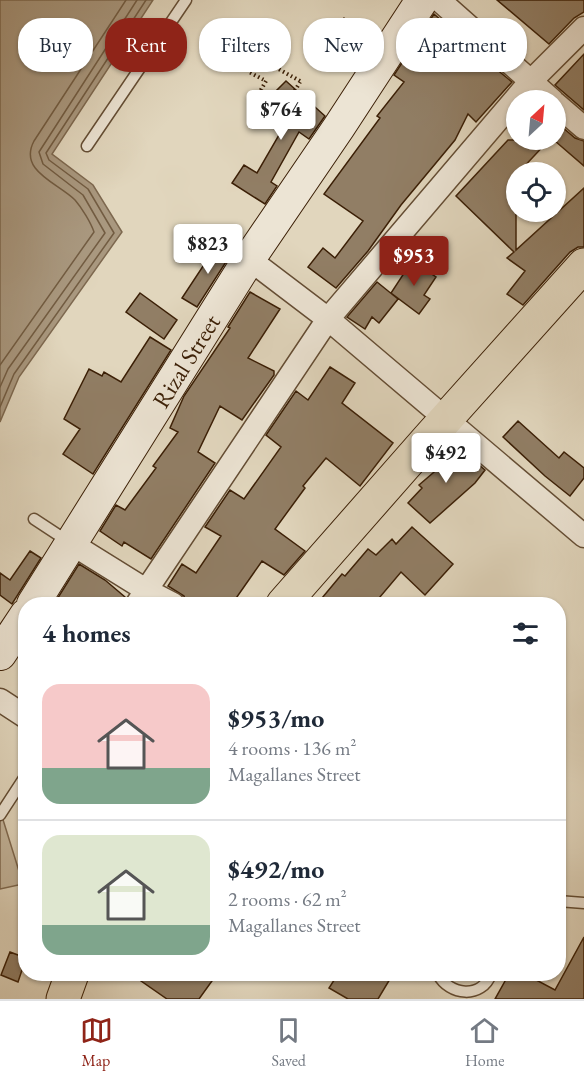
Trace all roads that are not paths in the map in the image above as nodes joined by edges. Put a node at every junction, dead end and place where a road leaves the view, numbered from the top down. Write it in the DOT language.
graph roads {
  1 [pos="186,0"];
  2 [pos="422,0"];
  3 [pos="439,0"];
  4 [pos="584,28"];
  5 [pos="530,82"];
  6 [pos="540,90"];
  7 [pos="566,112"];
  8 [pos="584,128"];
  9 [pos="87,146"];
  10 [pos="249,259"];
  11 [pos="584,265"];
  12 [pos="328,319"];
  13 [pos="447,418"];
  14 [pos="34,519"];
  15 [pos="584,536"];
  16 [pos="72,544"];
  17 [pos="38,597"];
  18 [pos="141,597"];
  19 [pos="290,597"];
  20 [pos="18,627"];
  21 [pos="0,654"];
  22 [pos="0,700"];
  23 [pos="18,712"];
  24 [pos="18,787"];
  25 [pos="0,814"];
  26 [pos="566,902"];
  27 [pos="584,903"];
  28 [pos="69,981"];
  29 [pos="441,981"];
  30 [pos="486,981"];
  31 [pos="450,988"];
  32 [pos="63,999"];
  33 [pos="445,999"];
  1 -- 9 [label="lane"];
  2 -- 10 [label="street, Rizal Street"];
  3 -- 5 [label="street"];
  4 -- 5 [label="street"];
  5 -- 6 [label="street"];
  5 -- 12 [label="street"];
  7 -- 8 [label="street"];
  10 -- 12 [label="street"];
  10 -- 16 [label="street, Rizal Street"];
  11 -- 13 [label="highway"];
  12 -- 13 [label="street"];
  12 -- 18 [label="street"];
  13 -- 15 [label="street"];
  13 -- 19 [label="highway"];
  14 -- 16 [label="lane"];
  16 -- 17 [label="street, Rizal Street"];
  16 -- 18 [label="street"];
  20 -- 21 [label="street"];
  22 -- 23 [label="street"];
  24 -- 25 [label="lane"];
  26 -- 27 [label="lane"];
  28 -- 32 [label="highway"];
  29 -- 31 [label="lane"];
  30 -- 31 [label="lane"];
  31 -- 33 [label="lane"];
}
